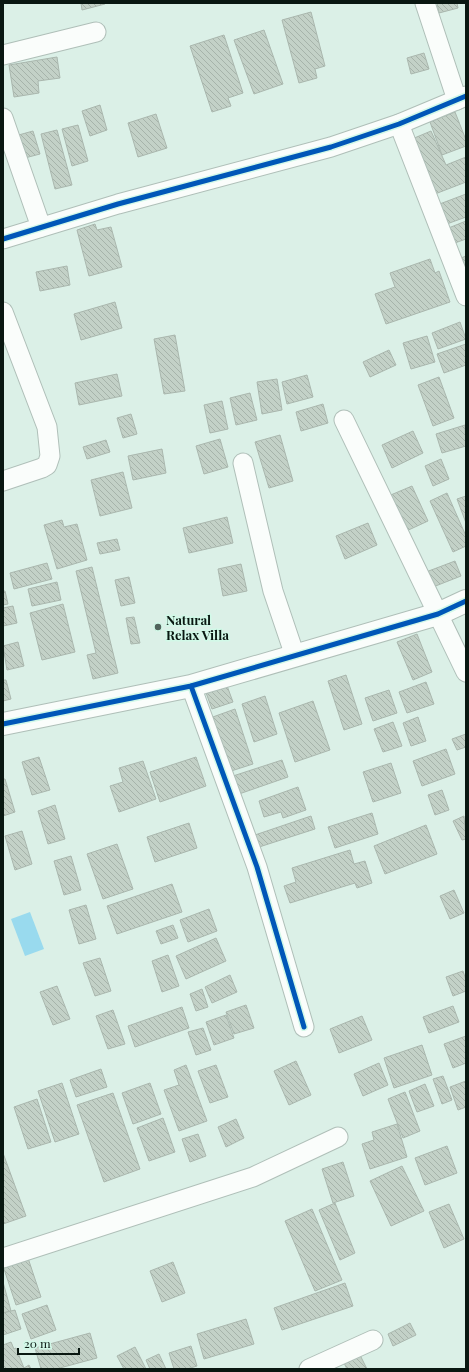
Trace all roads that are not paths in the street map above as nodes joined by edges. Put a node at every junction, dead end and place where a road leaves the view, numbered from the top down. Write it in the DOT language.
graph roads {
  1 [pos="425,3"];
  2 [pos="96,32"];
  3 [pos="3,55"];
  4 [pos="461,98"];
  5 [pos="3,118"];
  6 [pos="399,124"];
  7 [pos="41,227"];
  8 [pos="3,239"];
  9 [pos="466,296"];
  10 [pos="3,312"];
  11 [pos="344,420"];
  12 [pos="244,463"];
  13 [pos="3,481"];
  14 [pos="466,601"];
  15 [pos="438,614"];
  16 [pos="295,656"];
  17 [pos="466,672"];
  18 [pos="191,686"];
  19 [pos="3,724"];
  20 [pos="304,1027"];
  21 [pos="338,1137"];
  22 [pos="3,1258"];
  23 [pos="373,1340"];
  24 [pos="308,1369"];
  1 -- 4 [label="street"];
  2 -- 3 [label="street"];
  4 -- 6 [label="street"];
  5 -- 7 [label="street"];
  6 -- 7 [label="street"];
  6 -- 9 [label="street"];
  7 -- 8 [label="street"];
  10 -- 13 [label="street"];
  11 -- 15 [label="street"];
  12 -- 16 [label="street"];
  14 -- 15 [label="street"];
  15 -- 16 [label="street"];
  15 -- 17 [label="street"];
  16 -- 18 [label="street"];
  18 -- 19 [label="street"];
  18 -- 20 [label="street"];
  21 -- 22 [label="street"];
  23 -- 24 [label="street"];
}
